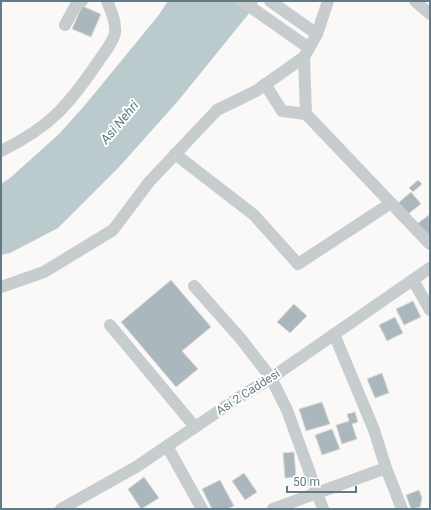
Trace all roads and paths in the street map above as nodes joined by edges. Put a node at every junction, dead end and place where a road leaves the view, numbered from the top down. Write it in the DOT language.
graph roads {
  1 [pos="82,1"];
  2 [pos="107,1"];
  3 [pos="242,1"];
  4 [pos="270,1"];
  5 [pos="328,1"];
  6 [pos="416,1"];
  7 [pos="430,14"];
  8 [pos="65,25"];
  9 [pos="317,34"];
  10 [pos="306,52"];
  11 [pos="265,84"];
  12 [pos="306,114"];
  13 [pos="1,151"];
  14 [pos="175,154"];
  15 [pos="391,203"];
  16 [pos="430,244"];
  17 [pos="430,268"];
  18 [pos="413,280"];
  19 [pos="194,286"];
  20 [pos="1,287"];
  21 [pos="430,310"];
  22 [pos="110,325"];
  23 [pos="334,334"];
  24 [pos="271,378"];
  25 [pos="195,427"];
  26 [pos="167,446"];
  27 [pos="386,468"];
  28 [pos="317,493"];
  29 [pos="61,509"];
  30 [pos="202,509"];
  31 [pos="272,509"];
  32 [pos="323,509"];
  33 [pos="402,509"];
  1 -- 8 [label="street"];
  2 -- 13 [label="street"];
  3 -- 10 [label="street"];
  4 -- 9 [label="street"];
  5 -- 9 [label="street"];
  6 -- 7 [label="street"];
  9 -- 10 [label="street"];
  10 -- 11 [label="street"];
  10 -- 12 [label="street"];
  11 -- 12 [label="street"];
  11 -- 14 [label="street"];
  12 -- 15 [label="street"];
  14 -- 15 [label="street"];
  14 -- 20 [label="street"];
  15 -- 16 [label="street"];
  17 -- 18 [label="street, Asi 2 Caddesi"];
  18 -- 21 [label="street"];
  18 -- 23 [label="street, Asi 2 Caddesi"];
  19 -- 24 [label="street"];
  22 -- 25 [label="street"];
  23 -- 24 [label="street, Asi 2 Caddesi"];
  23 -- 27 [label="street"];
  24 -- 25 [label="street, Asi 2 Caddesi"];
  24 -- 28 [label="street"];
  25 -- 26 [label="street, Asi 2 Caddesi"];
  26 -- 29 [label="street, Asi 2 Caddesi"];
  26 -- 30 [label="street"];
  27 -- 28 [label="street"];
  27 -- 33 [label="street"];
  28 -- 31 [label="street"];
  28 -- 32 [label="street"];
}
